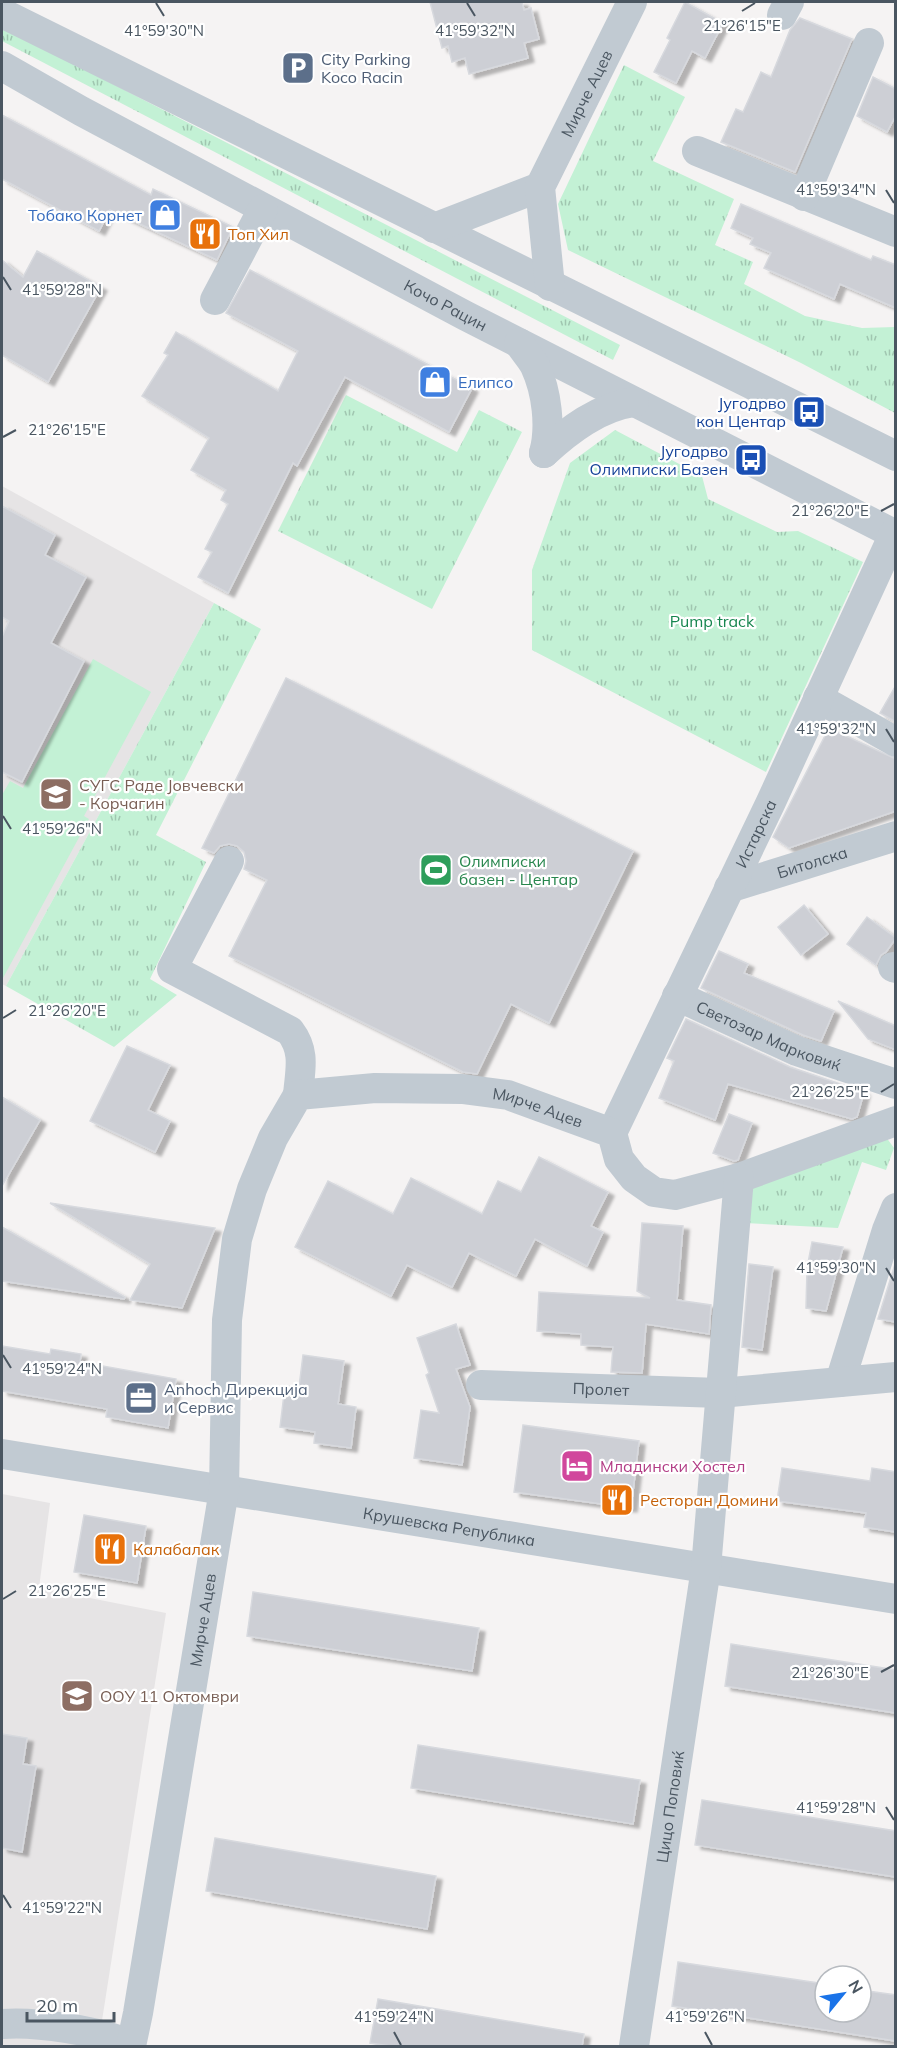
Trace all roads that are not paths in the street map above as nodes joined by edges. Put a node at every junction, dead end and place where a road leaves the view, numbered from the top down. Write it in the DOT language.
graph roads {
  1 [pos="624,4"];
  2 [pos="2,13"];
  3 [pos="869,43"];
  4 [pos="2,66"];
  5 [pos="697,151"];
  6 [pos="540,186"];
  7 [pos="804,196"];
  8 [pos="263,209"];
  9 [pos="434,228"];
  10 [pos="896,232"];
  11 [pos="550,286"];
  12 [pos="215,300"];
  13 [pos="519,343"];
  14 [pos="634,402"];
  15 [pos="896,456"];
  16 [pos="895,534"];
  17 [pos="818,698"];
  18 [pos="896,742"];
  19 [pos="896,836"];
  20 [pos="229,861"];
  21 [pos="729,888"];
  22 [pos="677,996"];
  23 [pos="896,1084"];
  24 [pos="298,1095"];
  25 [pos="896,1120"];
  26 [pos="612,1133"];
  27 [pos="740,1178"];
  28 [pos="893,1222"];
  29 [pos="896,1377"];
  30 [pos="840,1382"];
  31 [pos="481,1385"];
  32 [pos="720,1394"];
  33 [pos="2,1454"];
  34 [pos="224,1490"];
  35 [pos="706,1568"];
  36 [pos="896,1599"];
  37 [pos="2,2025"];
  38 [pos="131,2046"];
  39 [pos="634,2046"];
  1 -- 6 [label="street, Мирче Ацев"];
  2 -- 9 [label="street"];
  3 -- 7 [label="street"];
  4 -- 8 [label="street, Кочо Рацин"];
  5 -- 7 [label="street"];
  6 -- 9 [label="street"];
  6 -- 11 [label="street"];
  7 -- 10 [label="street"];
  8 -- 12 [label="street"];
  8 -- 13 [label="street, Кочо Рацин"];
  9 -- 11 [label="street"];
  11 -- 15 [label="street"];
  13 -- 14 [label="street, Кочо Рацин"];
  13 -- 14 [label="street"];
  14 -- 16 [label="street, Кочо Рацин"];
  16 -- 17 [label="street, Истарска"];
  17 -- 18 [label="street"];
  17 -- 21 [label="street, Истарска"];
  19 -- 21 [label="street, Битолска"];
  20 -- 24 [label="street, Мирче Ацев"];
  21 -- 22 [label="street, Истарска"];
  22 -- 23 [label="street, Светозар Марковиќ"];
  22 -- 26 [label="street, Истарска"];
  24 -- 26 [label="street, Мирче Ацев"];
  24 -- 34 [label="street, Мирче Ацев"];
  25 -- 27 [label="street"];
  26 -- 27 [label="street"];
  27 -- 32 [label="street"];
  28 -- 30 [label="street"];
  29 -- 30 [label="street, Пролет"];
  30 -- 32 [label="street, Пролет"];
  31 -- 32 [label="street, Пролет"];
  32 -- 35 [label="street"];
  33 -- 34 [label="street, Крушевска Република"];
  34 -- 35 [label="street, Крушевска Република"];
  34 -- 38 [label="street, Мирче Ацев"];
  35 -- 36 [label="street, Крушевска Република"];
  35 -- 39 [label="street, Цицо Поповиќ"];
  37 -- 38 [label="street"];
}
